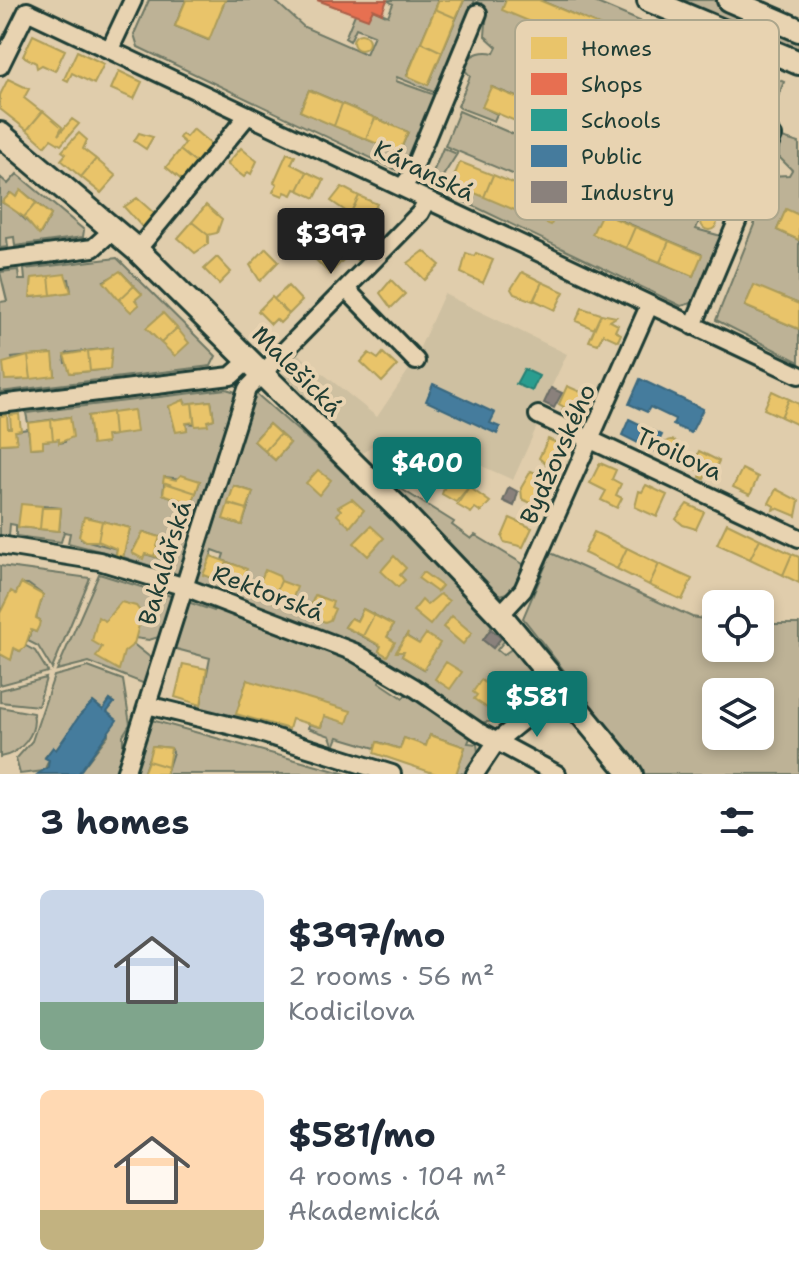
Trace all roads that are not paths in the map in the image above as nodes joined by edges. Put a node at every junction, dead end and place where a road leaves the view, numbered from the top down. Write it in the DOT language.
graph roads {
  1 [pos="133,0"];
  2 [pos="649,0"];
  3 [pos="729,0"];
  4 [pos="478,13"];
  5 [pos="697,20"];
  6 [pos="776,20"];
  7 [pos="779,21"];
  8 [pos="799,30"];
  9 [pos="110,49"];
  10 [pos="779,55"];
  11 [pos="799,63"];
  12 [pos="0,66"];
  13 [pos="248,115"];
  14 [pos="0,134"];
  15 [pos="402,187"];
  16 [pos="427,200"];
  17 [pos="738,220"];
  18 [pos="113,230"];
  19 [pos="137,250"];
  20 [pos="0,260"];
  21 [pos="346,289"];
  22 [pos="649,306"];
  23 [pos="693,326"];
  24 [pos="416,361"];
  25 [pos="256,367"];
  26 [pos="799,375"];
  27 [pos="0,404"];
  28 [pos="538,415"];
  29 [pos="591,439"];
  30 [pos="799,538"];
  31 [pos="0,545"];
  32 [pos="182,586"];
  33 [pos="500,615"];
  34 [pos="563,688"];
  35 [pos="147,705"];
  36 [pos="497,741"];
  37 [pos="125,774"];
  38 [pos="392,774"];
  39 [pos="475,774"];
  40 [pos="557,774"];
  41 [pos="631,774"];
  1 -- 9 [label="street"];
  2 -- 5 [label="street"];
  3 -- 6 [label="street"];
  4 -- 15 [label="street"];
  7 -- 8 [label="street"];
  9 -- 12 [label="street, Káranská"];
  9 -- 13 [label="street, Káranská"];
  10 -- 11 [label="street"];
  13 -- 15 [label="street, Káranská"];
  13 -- 19 [label="street"];
  14 -- 18 [label="street, Malešická"];
  15 -- 16 [label="street, Káranská"];
  16 -- 21 [label="street"];
  16 -- 22 [label="street, Káranská"];
  17 -- 23 [label="street"];
  18 -- 19 [label="street, Malešická"];
  18 -- 20 [label="street"];
  19 -- 25 [label="street, Malešická"];
  21 -- 24 [label="street"];
  21 -- 25 [label="street"];
  22 -- 23 [label="street, Káranská"];
  22 -- 29 [label="street, Bydžovského"];
  23 -- 26 [label="street, Káranská"];
  25 -- 27 [label="street"];
  25 -- 32 [label="street, Bakalářská"];
  25 -- 33 [label="street, Malešická"];
  28 -- 29 [label="street, Troilova"];
  29 -- 30 [label="street, Troilova"];
  29 -- 33 [label="street, Bydžovského"];
  31 -- 32 [label="street, Rektorská"];
  32 -- 35 [label="street, Bakalářská"];
  32 -- 36 [label="street, Rektorská"];
  33 -- 34 [label="street, Malešická"];
  34 -- 36 [label="street"];
  34 -- 41 [label="street, Malešická"];
  35 -- 37 [label="street, Bakalářská"];
  35 -- 38 [label="street"];
  36 -- 39 [label="street"];
  36 -- 40 [label="street, Rektorská"];
}
